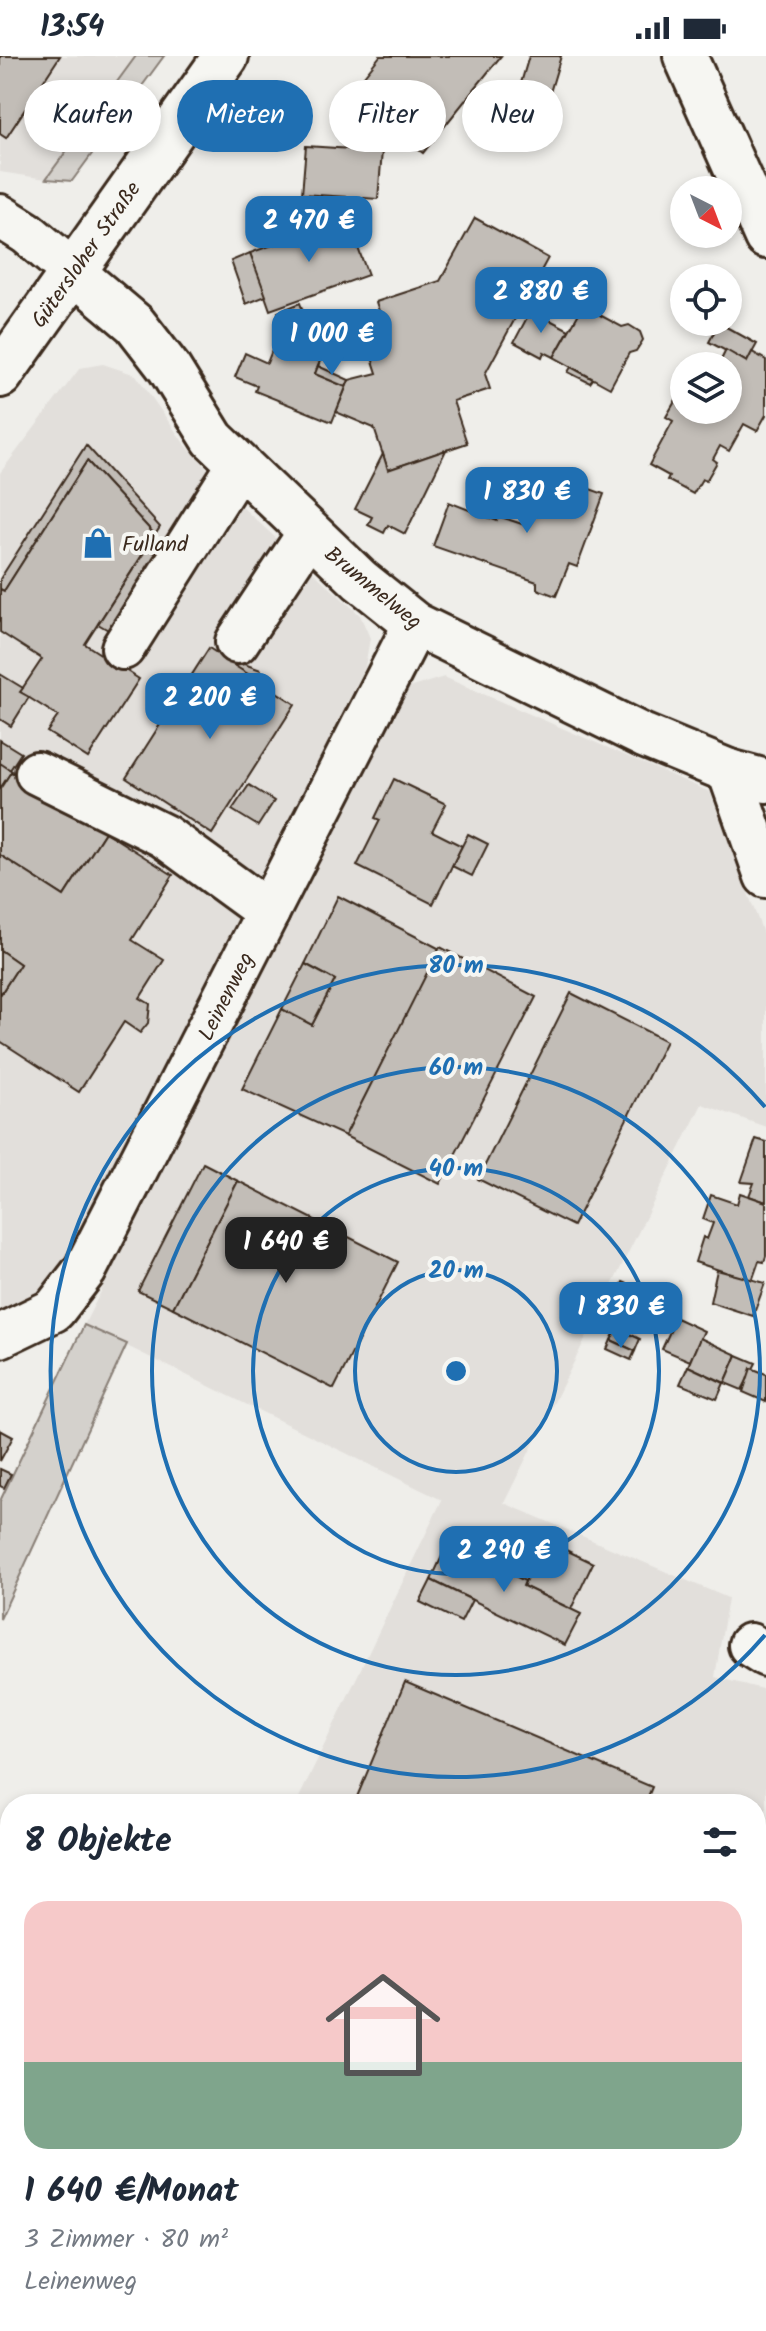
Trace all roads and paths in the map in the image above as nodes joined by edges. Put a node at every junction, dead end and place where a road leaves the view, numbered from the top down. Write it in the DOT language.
graph roads {
  1 [pos="226,56"];
  2 [pos="685,56"];
  3 [pos="0,216"];
  4 [pos="766,237"];
  5 [pos="72,271"];
  6 [pos="0,375"];
  7 [pos="238,466"];
  8 [pos="309,533"];
  9 [pos="415,624"];
  10 [pos="237,642"];
  11 [pos="123,648"];
  12 [pos="37,773"];
  13 [pos="748,776"];
  14 [pos="766,876"];
  15 [pos="268,912"];
  16 [pos="0,1336"];
  1 -- 5 [label="main road, Gütersloher Straße"];
  2 -- 4 [label="street"];
  3 -- 5 [label="street, Brummelweg"];
  5 -- 6 [label="main road, Gütersloher Straße"];
  5 -- 7 [label="street, Brummelweg"];
  7 -- 8 [label="street, Brummelweg"];
  7 -- 11 [label="street"];
  8 -- 9 [label="street, Brummelweg"];
  8 -- 10 [label="street"];
  9 -- 13 [label="street, Brummelweg"];
  9 -- 15 [label="street, Leinenweg"];
  12 -- 15 [label="street"];
  13 -- 14 [label="street"];
  15 -- 16 [label="street, Leinenweg"];
}
